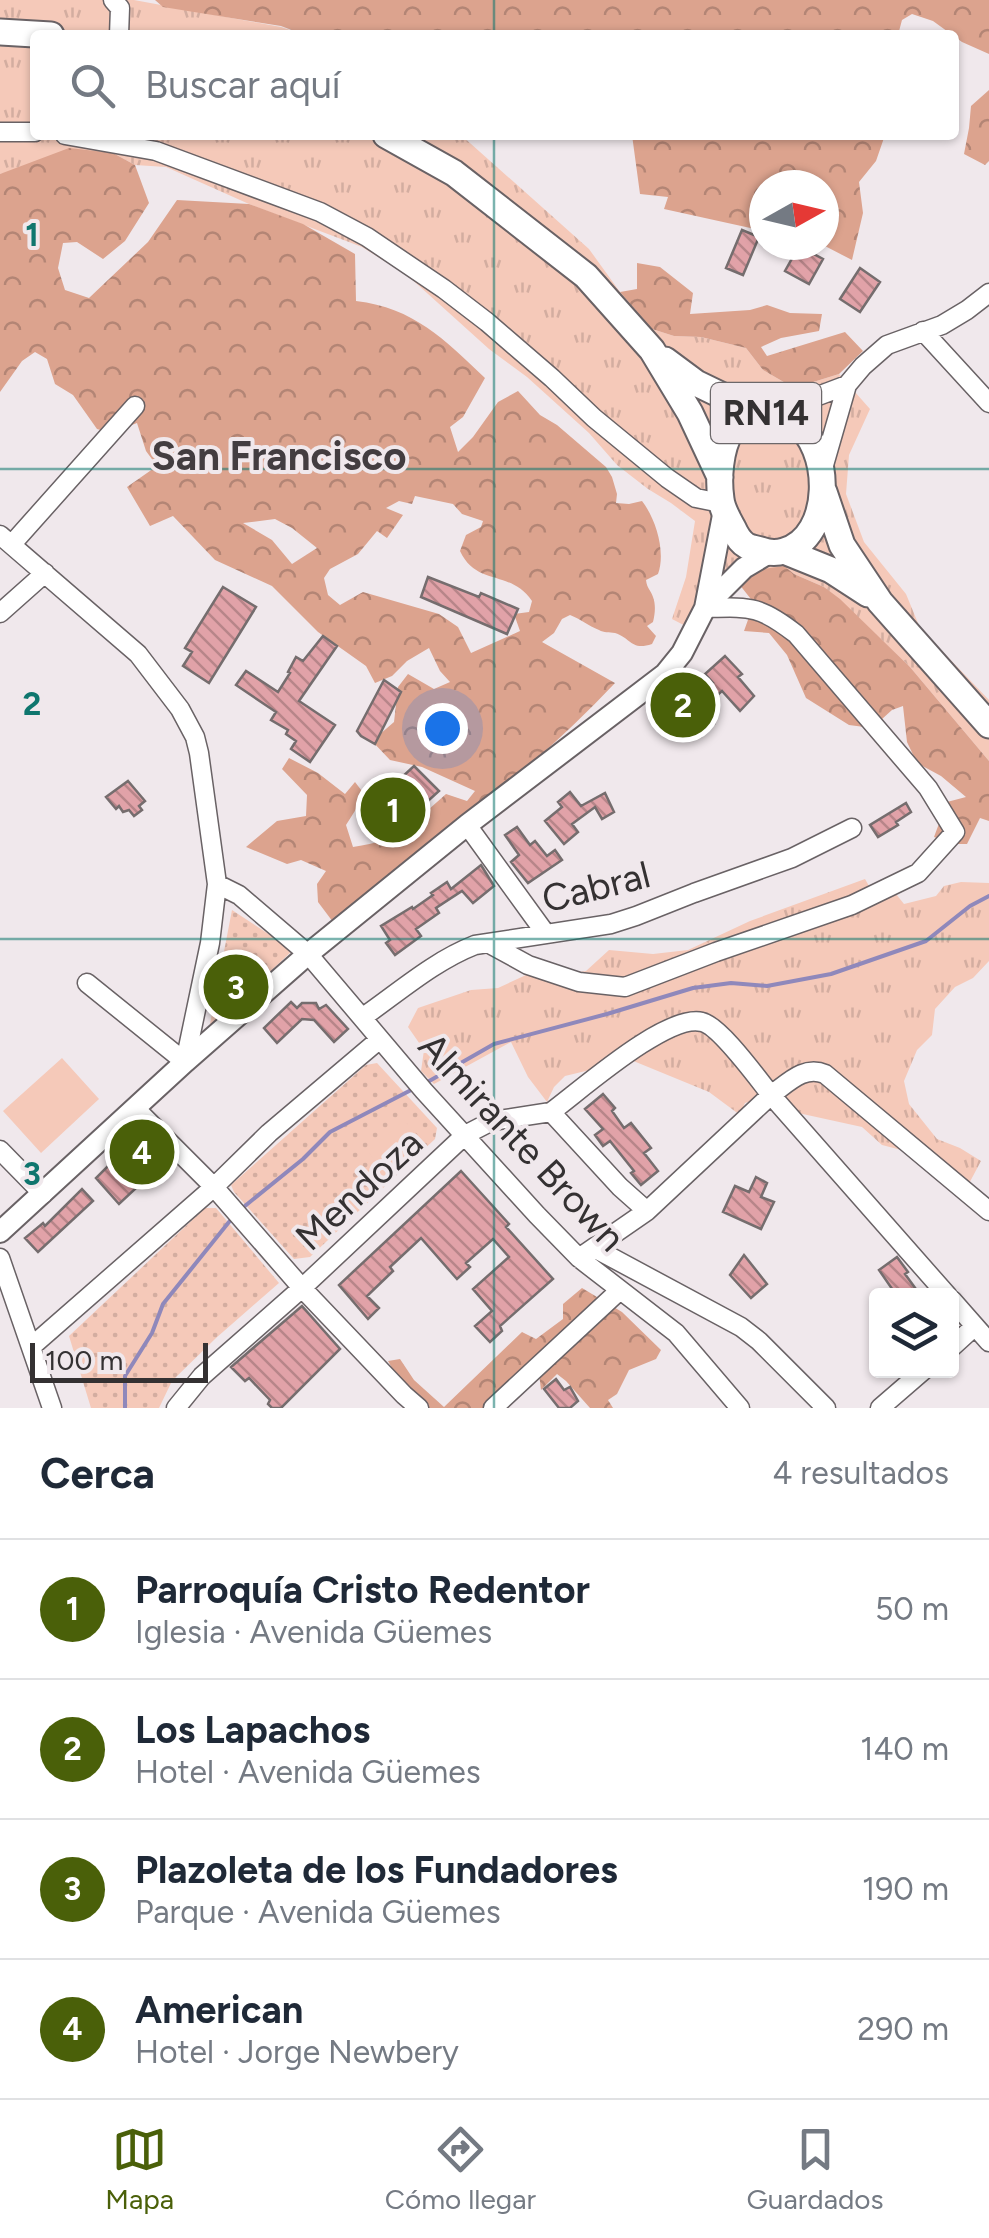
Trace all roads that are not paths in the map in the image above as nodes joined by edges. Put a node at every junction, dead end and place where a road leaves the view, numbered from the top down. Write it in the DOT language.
graph roads {
  1 [pos="113,0"];
  2 [pos="119,30"];
  3 [pos="0,32"];
  4 [pos="30,34"];
  5 [pos="0,132"];
  6 [pos="30,132"];
  7 [pos="94,140"];
  8 [pos="395,140"];
  9 [pos="989,294"];
  10 [pos="923,332"];
  11 [pos="652,350"];
  12 [pos="848,385"];
  13 [pos="989,403"];
  14 [pos="135,406"];
  15 [pos="764,413"];
  16 [pos="822,480"];
  17 [pos="722,497"];
  18 [pos="6,540"];
  19 [pos="776,552"];
  20 [pos="45,574"];
  21 [pos="880,602"];
  22 [pos="705,608"];
  23 [pos="0,613"];
  24 [pos="989,725"];
  25 [pos="467,825"];
  26 [pos="852,828"];
  27 [pos="217,884"];
  28 [pos="546,934"];
  29 [pos="488,943"];
  30 [pos="308,954"];
  31 [pos="87,983"];
  32 [pos="363,1017"];
  33 [pos="380,1040"];
  34 [pos="185,1062"];
  35 [pos="771,1095"];
  36 [pos="135,1108"];
  37 [pos="552,1112"];
  38 [pos="465,1135"];
  39 [pos="0,1150"];
  40 [pos="214,1187"];
  41 [pos="43,1194"];
  42 [pos="647,1211"];
  43 [pos="989,1211"];
  44 [pos="0,1232"];
  45 [pos="586,1253"];
  46 [pos="0,1258"];
  47 [pos="302,1288"];
  48 [pos="941,1288"];
  49 [pos="620,1290"];
  50 [pos="959,1308"];
  51 [pos="975,1326"];
  52 [pos="959,1340"];
  53 [pos="989,1342"];
  54 [pos="31,1347"];
  55 [pos="915,1378"];
  56 [pos="398,1402"];
  57 [pos="182,1405"];
  58 [pos="51,1408"];
  59 [pos="419,1408"];
  60 [pos="493,1408"];
  61 [pos="740,1408"];
  62 [pos="826,1408"];
  63 [pos="880,1408"];
  1 -- 2 [label="street"];
  3 -- 4 [label="highway"];
  5 -- 6 [label="street"];
  7 -- 17 [label="street"];
  8 -- 11 [label="highway, RN14"];
  9 -- 10 [label="street"];
  10 -- 12 [label="street"];
  10 -- 13 [label="street"];
  11 -- 15 [label="highway, RN14"];
  11 -- 17 [label="highway, RN14"];
  12 -- 15 [label="street"];
  12 -- 16 [label="street"];
  14 -- 18 [label="street"];
  15 -- 16 [label="highway, RN14"];
  15 -- 17 [label="highway, RN14"];
  16 -- 19 [label="highway, RN14"];
  16 -- 21 [label="highway, RN14"];
  17 -- 19 [label="highway, RN14"];
  17 -- 22 [label="main road"];
  18 -- 20 [label="street"];
  19 -- 21 [label="highway, RN14"];
  19 -- 22 [label="main road"];
  20 -- 23 [label="street"];
  20 -- 27 [label="street"];
  21 -- 24 [label="highway, RN14"];
  22 -- 25 [label="main road"];
  22 -- 29 [label="street"];
  25 -- 28 [label="street"];
  25 -- 30 [label="main road"];
  26 -- 28 [label="street, Cabral"];
  27 -- 30 [label="street, Almirante Brown"];
  27 -- 34 [label="street"];
  28 -- 29 [label="street, Cabral"];
  29 -- 32 [label="street, Cabral"];
  30 -- 32 [label="street, Almirante Brown"];
  30 -- 34 [label="main road"];
  31 -- 34 [label="street"];
  32 -- 33 [label="street, Almirante Brown"];
  33 -- 38 [label="street, Almirante Brown"];
  33 -- 40 [label="street"];
  34 -- 36 [label="main road"];
  35 -- 37 [label="street"];
  35 -- 42 [label="street"];
  35 -- 43 [label="street"];
  35 -- 48 [label="street"];
  36 -- 40 [label="street"];
  36 -- 41 [label="main road"];
  37 -- 38 [label="street, Mendoza"];
  37 -- 42 [label="street"];
  38 -- 45 [label="street, Almirante Brown"];
  38 -- 47 [label="street, Mendoza"];
  39 -- 41 [label="street"];
  40 -- 47 [label="street"];
  40 -- 54 [label="street"];
  41 -- 44 [label="main road"];
  42 -- 45 [label="street"];
  45 -- 49 [label="street, Almirante Brown"];
  45 -- 62 [label="street"];
  46 -- 54 [label="street"];
  47 -- 56 [label="street"];
  47 -- 57 [label="street, Mendoza"];
  49 -- 60 [label="street"];
  49 -- 61 [label="street, Almirante Brown"];
  50 -- 51 [label="street"];
  51 -- 52 [label="street"];
  51 -- 53 [label="street"];
  54 -- 58 [label="street"];
  55 -- 63 [label="street"];
  56 -- 59 [label="street"];
}
